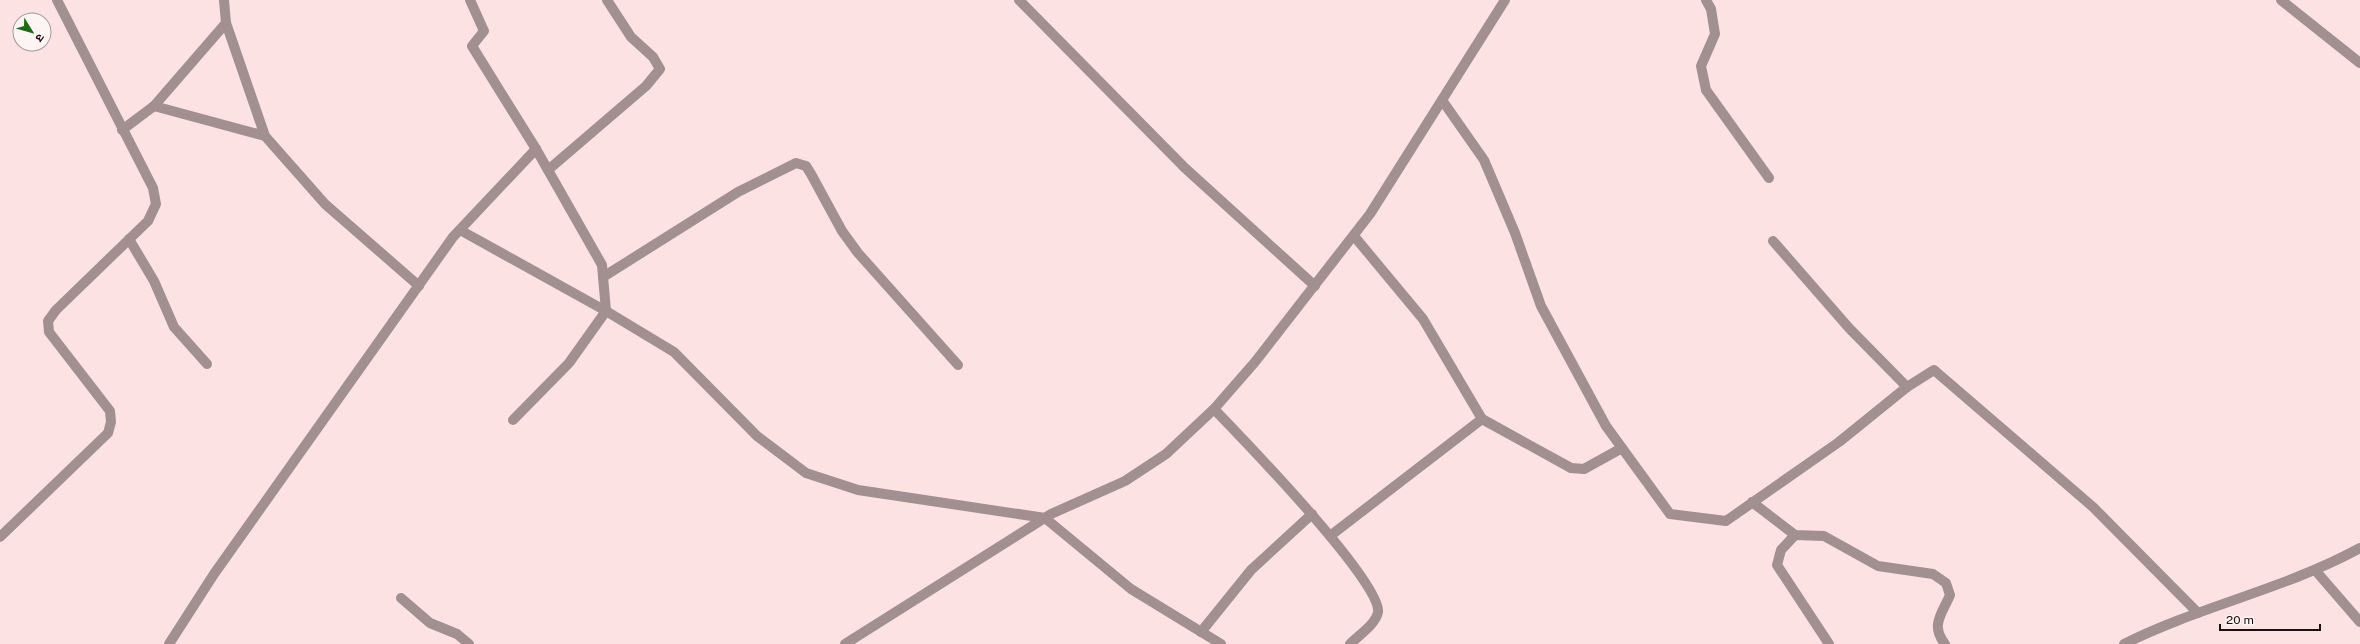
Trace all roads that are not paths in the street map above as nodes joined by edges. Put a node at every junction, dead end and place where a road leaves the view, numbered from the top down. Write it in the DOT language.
graph roads {
  1 [pos="57,0"];
  2 [pos="224,0"];
  3 [pos="470,0"];
  4 [pos="607,0"];
  5 [pos="1019,0"];
  6 [pos="1505,0"];
  7 [pos="1706,0"];
  8 [pos="2281,0"];
  9 [pos="226,23"];
  10 [pos="2360,63"];
  11 [pos="1442,100"];
  12 [pos="154,106"];
  13 [pos="122,130"];
  14 [pos="265,136"];
  15 [pos="536,149"];
  16 [pos="548,170"];
  17 [pos="1769,178"];
  18 [pos="460,230"];
  19 [pos="1354,236"];
  20 [pos="129,240"];
  21 [pos="1773,241"];
  22 [pos="603,276"];
  23 [pos="419,286"];
  24 [pos="1315,286"];
  25 [pos="606,311"];
  26 [pos="207,364"];
  27 [pos="958,365"];
  28 [pos="1907,387"];
  29 [pos="1214,409"];
  30 [pos="1482,419"];
  31 [pos="513,420"];
  32 [pos="1622,448"];
  33 [pos="1752,502"];
  34 [pos="1312,514"];
  35 [pos="1045,518"];
  36 [pos="1795,535"];
  37 [pos="1330,536"];
  38 [pos="0,537"];
  39 [pos="2360,548"];
  40 [pos="2315,570"];
  41 [pos="401,598"];
  42 [pos="2198,613"];
  43 [pos="2360,622"];
  44 [pos="1200,632"];
  45 [pos="169,644"];
  46 [pos="470,644"];
  47 [pos="845,644"];
  48 [pos="1221,644"];
  49 [pos="1350,644"];
  50 [pos="1829,644"];
  51 [pos="1945,644"];
  52 [pos="2124,644"];
  1 -- 13 [label="street"];
  2 -- 9 [label="street"];
  3 -- 15 [label="street"];
  4 -- 16 [label="street"];
  5 -- 24 [label="street"];
  6 -- 11 [label="street"];
  7 -- 17 [label="street"];
  8 -- 10 [label="street"];
  9 -- 12 [label="street"];
  9 -- 14 [label="street"];
  11 -- 19 [label="street"];
  11 -- 32 [label="street"];
  12 -- 13 [label="street"];
  12 -- 14 [label="street"];
  13 -- 20 [label="street"];
  14 -- 23 [label="street"];
  15 -- 16 [label="street"];
  15 -- 18 [label="street"];
  16 -- 22 [label="street"];
  18 -- 23 [label="street"];
  18 -- 25 [label="street"];
  19 -- 24 [label="street"];
  19 -- 30 [label="street"];
  20 -- 26 [label="street"];
  20 -- 38 [label="street"];
  21 -- 28 [label="street"];
  22 -- 25 [label="street"];
  22 -- 27 [label="street"];
  23 -- 45 [label="street"];
  24 -- 29 [label="street"];
  25 -- 31 [label="street"];
  25 -- 35 [label="street"];
  28 -- 33 [label="street"];
  28 -- 42 [label="street"];
  29 -- 34 [label="street"];
  29 -- 35 [label="street"];
  30 -- 32 [label="street"];
  30 -- 37 [label="street"];
  32 -- 33 [label="street"];
  33 -- 36 [label="street"];
  34 -- 37 [label="street"];
  34 -- 44 [label="street"];
  35 -- 44 [label="street"];
  35 -- 47 [label="street"];
  36 -- 50 [label="street"];
  36 -- 51 [label="street"];
  37 -- 49 [label="street"];
  39 -- 40 [label="street"];
  40 -- 42 [label="street"];
  40 -- 43 [label="street"];
  41 -- 46 [label="street"];
  42 -- 52 [label="street"];
  44 -- 48 [label="street"];
}
